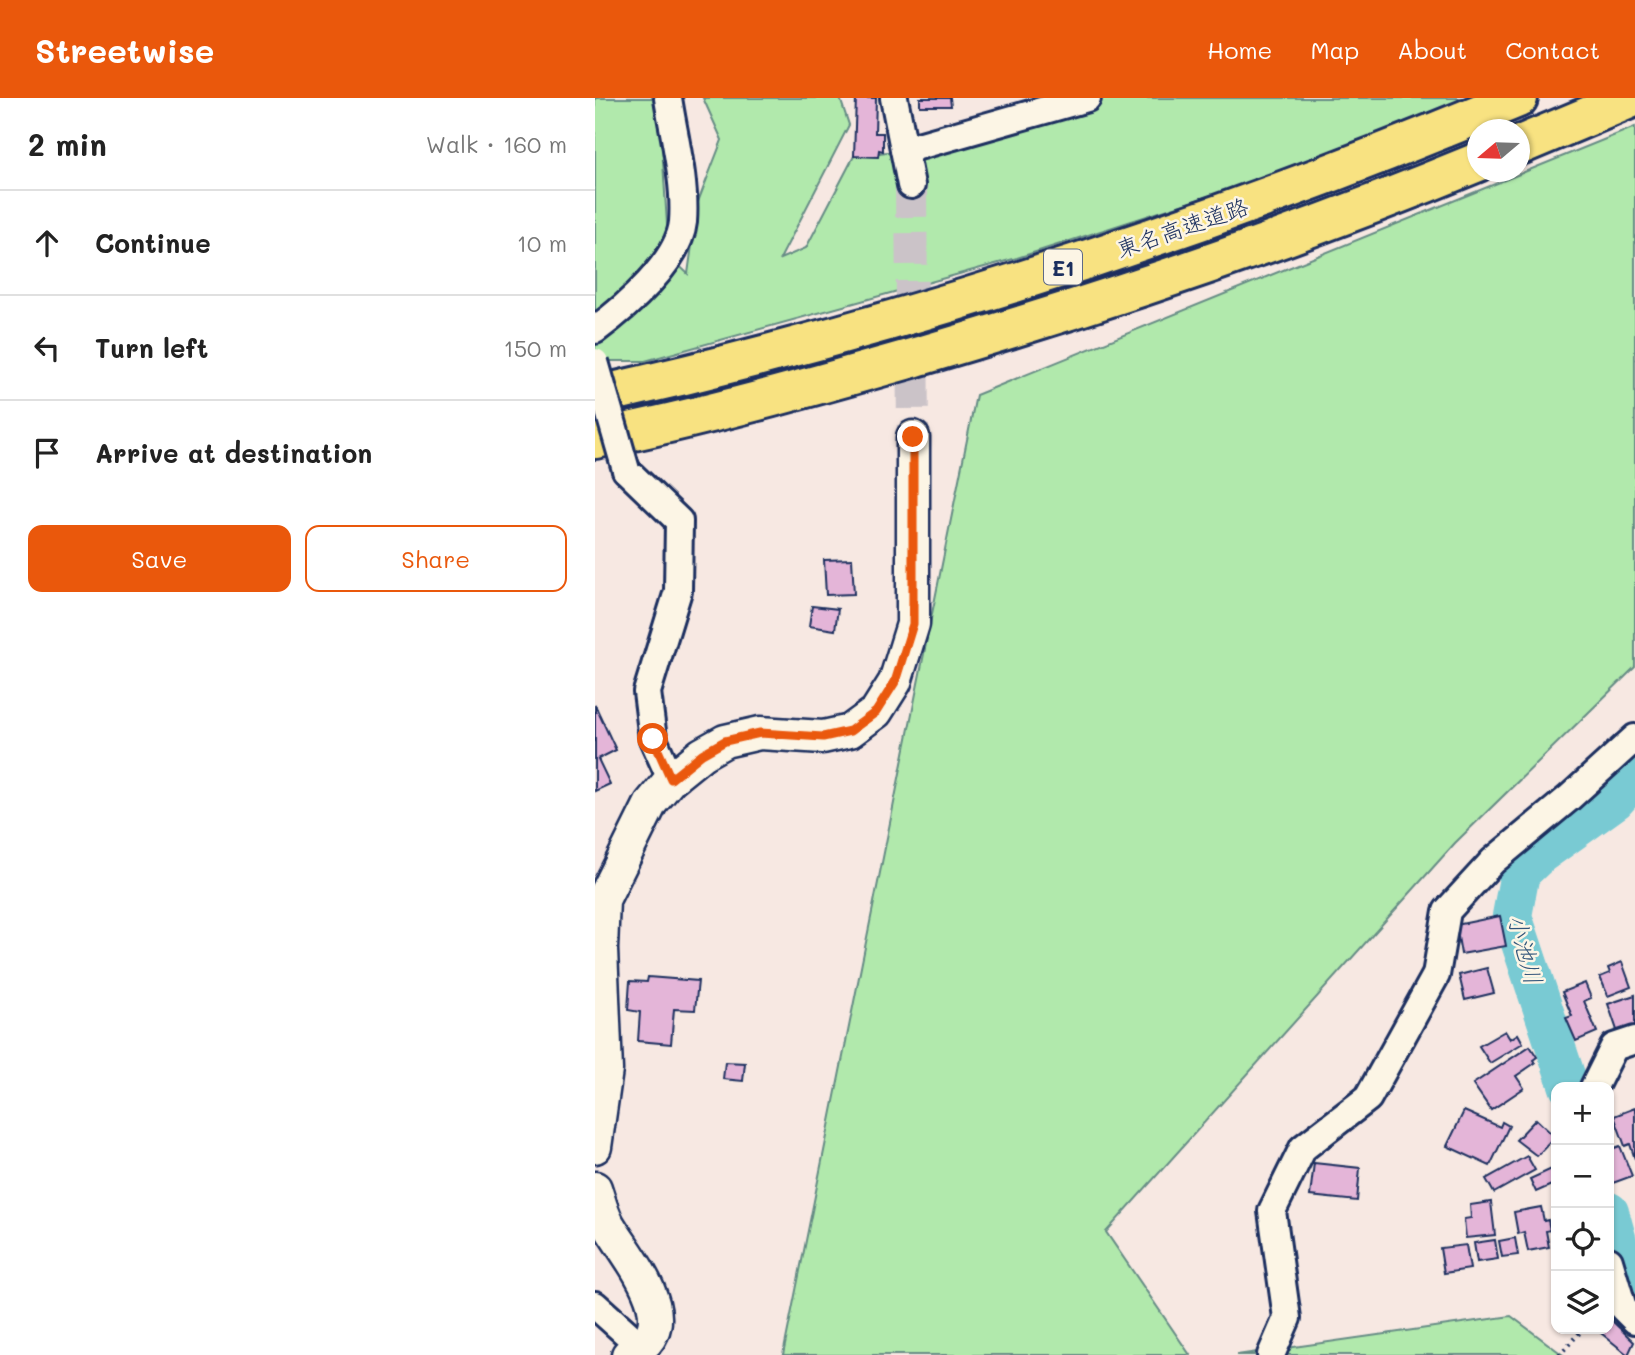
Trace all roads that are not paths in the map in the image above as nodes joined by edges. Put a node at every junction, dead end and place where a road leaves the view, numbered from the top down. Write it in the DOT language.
graph roads {
  1 [pos="668,98"];
  2 [pos="894,98"];
  3 [pos="1087,98"];
  4 [pos="1518,98"];
  5 [pos="1632,98"];
  6 [pos="1530,141"];
  7 [pos="904,150"];
  8 [pos="1467,167"];
  9 [pos="911,185"];
  10 [pos="595,330"];
  11 [pos="595,362"];
  12 [pos="595,396"];
  13 [pos="913,437"];
  14 [pos="595,439"];
  15 [pos="1635,738"];
  16 [pos="671,779"];
  17 [pos="599,903"];
  18 [pos="1635,1040"];
  19 [pos="1596,1082"];
  20 [pos="595,1147"];
  21 [pos="595,1188"];
  22 [pos="1613,1271"];
  23 [pos="595,1305"];
  24 [pos="1629,1314"];
  25 [pos="637,1353"];
  26 [pos="1271,1355"];
  1 -- 10 [label="street"];
  2 -- 7 [label="street"];
  3 -- 7 [label="street"];
  4 -- 12 [label="highway, 東名高速道路 / E1"];
  5 -- 6 [label="highway"];
  7 -- 9 [label="street"];
  8 -- 14 [label="highway, 東名高速道路 / E1"];
  11 -- 16 [label="street, bridge"];
  13 -- 16 [label="street"];
  15 -- 26 [label="street"];
  16 -- 17 [label="street"];
  17 -- 20 [label="street"];
  18 -- 19 [label="street"];
  21 -- 25 [label="street"];
  22 -- 24 [label="street"];
  23 -- 25 [label="street"];
}
